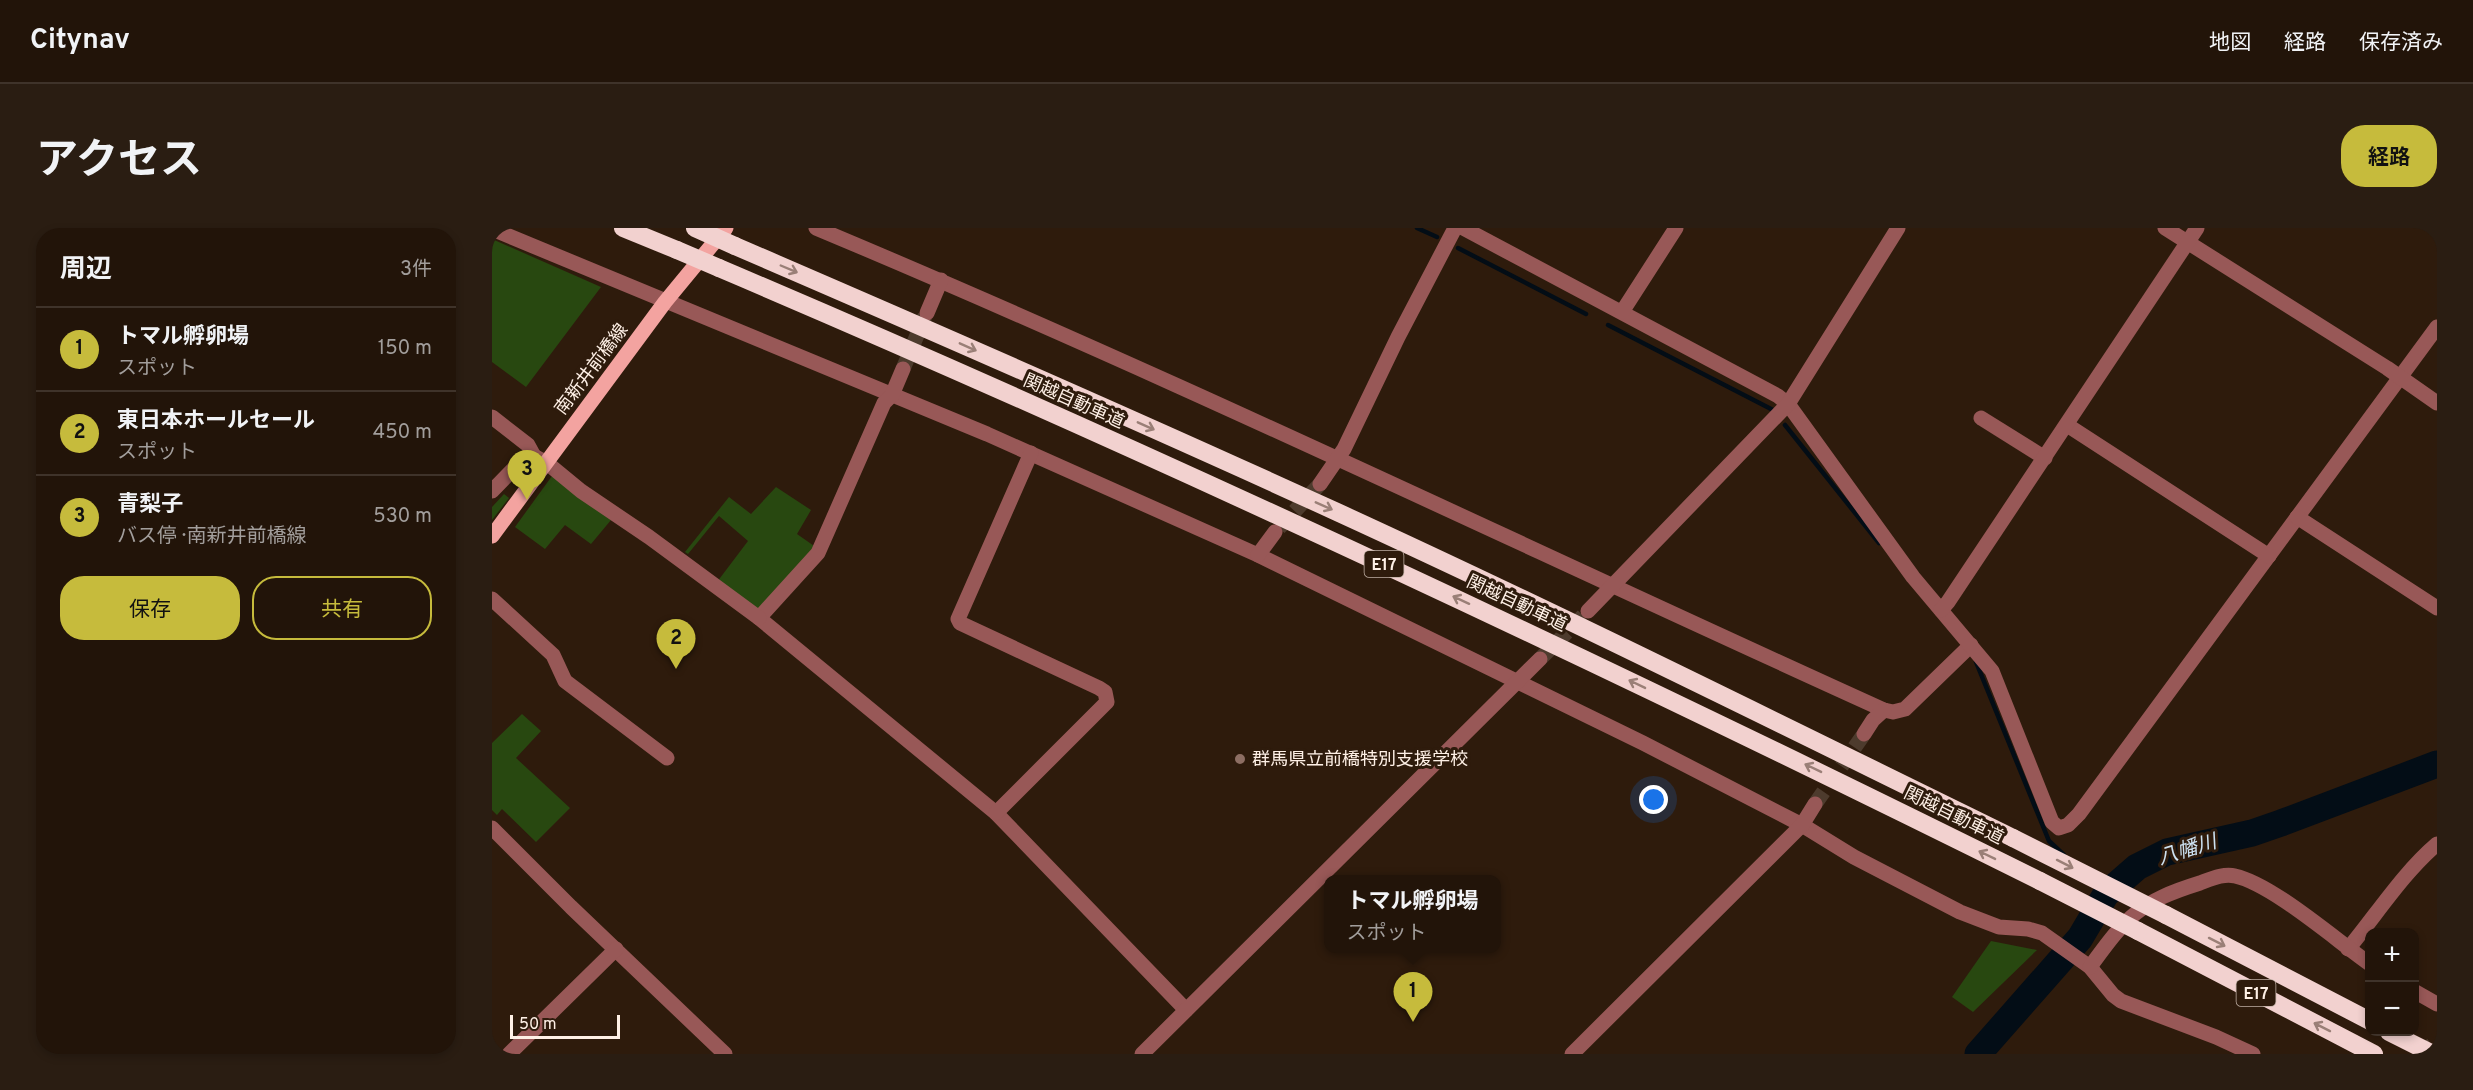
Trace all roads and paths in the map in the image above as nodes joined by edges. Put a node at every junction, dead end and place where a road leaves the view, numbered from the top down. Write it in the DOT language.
graph roads {
  1 [pos="623,228"];
  2 [pos="694,228"];
  3 [pos="726,228"];
  4 [pos="816,228"];
  5 [pos="1455,228"];
  6 [pos="1463,228"];
  7 [pos="1676,228"];
  8 [pos="1898,228"];
  9 [pos="2165,228"];
  10 [pos="2197,228"];
  11 [pos="492,229"];
  12 [pos="2187,242"];
  13 [pos="941,280"];
  14 [pos="666,302"];
  15 [pos="1622,312"];
  16 [pos="927,313"];
  17 [pos="2437,327"];
  18 [pos="903,369"];
  19 [pos="2400,377"];
  20 [pos="892,395"];
  21 [pos="2437,403"];
  22 [pos="1788,404"];
  23 [pos="492,417"];
  24 [pos="1981,418"];
  25 [pos="2067,425"];
  26 [pos="1031,453"];
  27 [pos="1339,458"];
  28 [pos="2045,458"];
  29 [pos="541,459"];
  30 [pos="1320,484"];
  31 [pos="492,491"];
  32 [pos="2297,517"];
  33 [pos="1275,532"];
  34 [pos="492,536"];
  35 [pos="1258,555"];
  36 [pos="2269,556"];
  37 [pos="1613,587"];
  38 [pos="492,599"];
  39 [pos="2437,608"];
  40 [pos="1941,610"];
  41 [pos="1588,611"];
  42 [pos="759,618"];
  43 [pos="1971,645"];
  44 [pos="1540,659"];
  45 [pos="1518,681"];
  46 [pos="1884,710"];
  47 [pos="1864,734"];
  48 [pos="667,758"];
  49 [pos="1815,804"];
  50 [pos="996,813"];
  51 [pos="1802,825"];
  52 [pos="492,828"];
  53 [pos="2437,844"];
  54 [pos="2348,949"];
  55 [pos="616,950"];
  56 [pos="2365,961"];
  57 [pos="2087,965"];
  58 [pos="2419,993"];
  59 [pos="2437,1004"];
  60 [pos="1186,1010"];
  61 [pos="2365,1018"];
  62 [pos="2398,1036"];
  63 [pos="509,1054"];
  64 [pos="725,1054"];
  65 [pos="1143,1054"];
  66 [pos="1572,1054"];
  67 [pos="2253,1054"];
  68 [pos="2374,1054"];
  69 [pos="2433,1054"];
  68 -- 1 [label="highway, 関越自動車道 / E17, one-way, bridge"];
  2 -- 61 [label="highway, 関越自動車道 / E17, one-way, bridge"];
  3 -- 14 [label="main road, 南新井前橋線"];
  4 -- 13 [label="street"];
  5 -- 27 [label="street"];
  6 -- 15 [label="street"];
  7 -- 15 [label="street"];
  8 -- 22 [label="street"];
  9 -- 12 [label="street"];
  10 -- 12 [label="street"];
  11 -- 14 [label="street"];
  12 -- 19 [label="street"];
  12 -- 25 [label="street"];
  13 -- 16 [label="street"];
  13 -- 27 [label="street"];
  14 -- 20 [label="street"];
  14 -- 29 [label="main road, 南新井前橋線"];
  15 -- 22 [label="street"];
  17 -- 19 [label="street"];
  18 -- 20 [label="street"];
  19 -- 21 [label="street"];
  19 -- 32 [label="street"];
  20 -- 26 [label="street"];
  20 -- 42 [label="street"];
  22 -- 37 [label="street"];
  22 -- 40 [label="street"];
  23 -- 29 [label="street"];
  24 -- 28 [label="street"];
  25 -- 28 [label="street"];
  25 -- 36 [label="street"];
  26 -- 35 [label="street"];
  26 -- 50 [label="street"];
  27 -- 30 [label="street"];
  27 -- 37 [label="street"];
  28 -- 40 [label="street"];
  29 -- 31 [label="street"];
  29 -- 34 [label="main road, 南新井前橋線"];
  29 -- 42 [label="street"];
  32 -- 36 [label="street"];
  32 -- 39 [label="street"];
  33 -- 35 [label="street"];
  35 -- 45 [label="street"];
  36 -- 43 [label="street"];
  37 -- 41 [label="street"];
  37 -- 46 [label="street"];
  38 -- 48 [label="street"];
  40 -- 43 [label="street"];
  42 -- 50 [label="street"];
  43 -- 46 [label="street"];
  44 -- 45 [label="street"];
  45 -- 51 [label="street"];
  45 -- 60 [label="street"];
  46 -- 47 [label="street"];
  49 -- 51 [label="street"];
  50 -- 60 [label="street"];
  51 -- 57 [label="street"];
  51 -- 66 [label="street"];
  52 -- 55 [label="street"];
  53 -- 54 [label="street"];
  54 -- 56 [label="street"];
  54 -- 57 [label="street"];
  55 -- 63 [label="street"];
  55 -- 64 [label="street"];
  57 -- 67 [label="street"];
  58 -- 59 [label="street"];
  60 -- 65 [label="street"];
  62 -- 69 [label="highway"];
}
